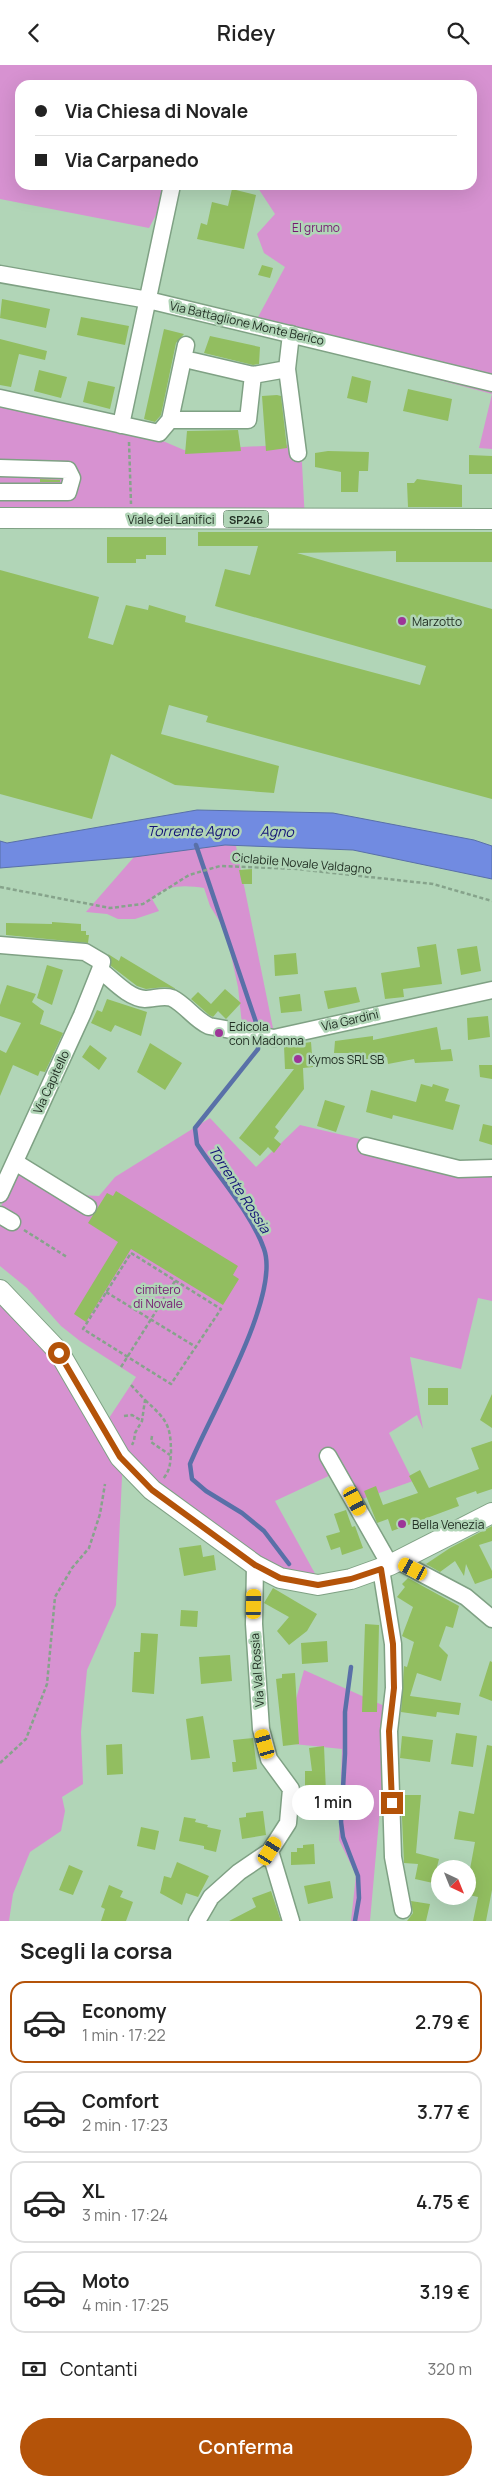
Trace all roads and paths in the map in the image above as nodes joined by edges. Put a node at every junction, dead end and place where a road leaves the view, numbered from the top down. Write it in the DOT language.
graph roads {
  1 [pos="171,190"];
  2 [pos="0,274"];
  3 [pos="148,300"];
  4 [pos="290,334"];
  5 [pos="186,345"];
  6 [pos="193,361"];
  7 [pos="287,369"];
  8 [pos="253,375"];
  9 [pos="492,383"];
  10 [pos="0,398"];
  11 [pos="170,420"];
  12 [pos="124,426"];
  13 [pos="298,453"];
  14 [pos="0,468"];
  15 [pos="0,492"];
  16 [pos="132,510"];
  17 [pos="0,517"];
  18 [pos="492,519"];
  19 [pos="0,887"];
  20 [pos="492,901"];
  21 [pos="0,945"];
  22 [pos="100,969"];
  23 [pos="492,990"];
  24 [pos="366,1147"];
  25 [pos="15,1162"];
  26 [pos="492,1168"];
  27 [pos="0,1194"];
  28 [pos="88,1207"];
  29 [pos="6,1219"];
  30 [pos="67,1257"];
  31 [pos="174,1281"];
  32 [pos="0,1290"];
  33 [pos="106,1292"];
  34 [pos="151,1319"];
  35 [pos="196,1347"];
  36 [pos="127,1357"];
  37 [pos="121,1367"];
  38 [pos="131,1385"];
  39 [pos="146,1401"];
  40 [pos="124,1415"];
  41 [pos="142,1421"];
  42 [pos="152,1436"];
  43 [pos="129,1447"];
  44 [pos="170,1455"];
  45 [pos="328,1456"];
  46 [pos="105,1484"];
  47 [pos="157,1484"];
  48 [pos="492,1513"];
  49 [pos="255,1565"];
  50 [pos="390,1565"];
  51 [pos="492,1619"];
  52 [pos="0,1763"];
  53 [pos="270,1851"];
  54 [pos="403,1910"];
  55 [pos="197,1921"];
  56 [pos="291,1921"];
  1 -- 3 [label="street"];
  2 -- 3 [label="street, Via Battaglione Monte Berico"];
  3 -- 4 [label="street, Via Battaglione Monte Berico"];
  3 -- 12 [label="street"];
  4 -- 7 [label="street"];
  4 -- 9 [label="street, Via Battaglione Monte Berico"];
  5 -- 11 [label="street"];
  6 -- 8 [label="street"];
  7 -- 8 [label="street"];
  7 -- 13 [label="street"];
  8 -- 11 [label="street"];
  10 -- 12 [label="street"];
  11 -- 12 [label="street"];
  12 -- 16 [label="path"];
  14 -- 15 [label="street"];
  17 -- 18 [label="main road, Viale dei Lanifici / SP246"];
  19 -- 20 [label="path, Ciclabile Novale Valdagno"];
  21 -- 22 [label="street, Via Gardini"];
  22 -- 23 [label="street, Via Gardini"];
  22 -- 25 [label="street, Via Capitello"];
  24 -- 26 [label="street"];
  25 -- 27 [label="street, Via Capitello"];
  25 -- 28 [label="street"];
  29 -- 30 [label="path"];
  31 -- 33 [label="path"];
  31 -- 34 [label="path"];
  31 -- 35 [label="path"];
  32 -- 47 [label="main road"];
  33 -- 34 [label="path"];
  33 -- 36 [label="path"];
  34 -- 35 [label="path"];
  34 -- 36 [label="path"];
  35 -- 36 [label="path"];
  36 -- 37 [label="path"];
  38 -- 39 [label="path"];
  39 -- 41 [label="path"];
  39 -- 44 [label="path"];
  40 -- 41 [label="path"];
  41 -- 43 [label="path"];
  42 -- 44 [label="path"];
  44 -- 47 [label="path"];
  45 -- 50 [label="street"];
  46 -- 52 [label="path"];
  47 -- 49 [label="main road"];
  48 -- 50 [label="main road"];
  49 -- 50 [label="main road"];
  49 -- 53 [label="street, Via Val Rossia"];
  50 -- 51 [label="street"];
  50 -- 54 [label="street"];
  53 -- 55 [label="street, Via Val Rossia"];
  53 -- 56 [label="street"];
}
